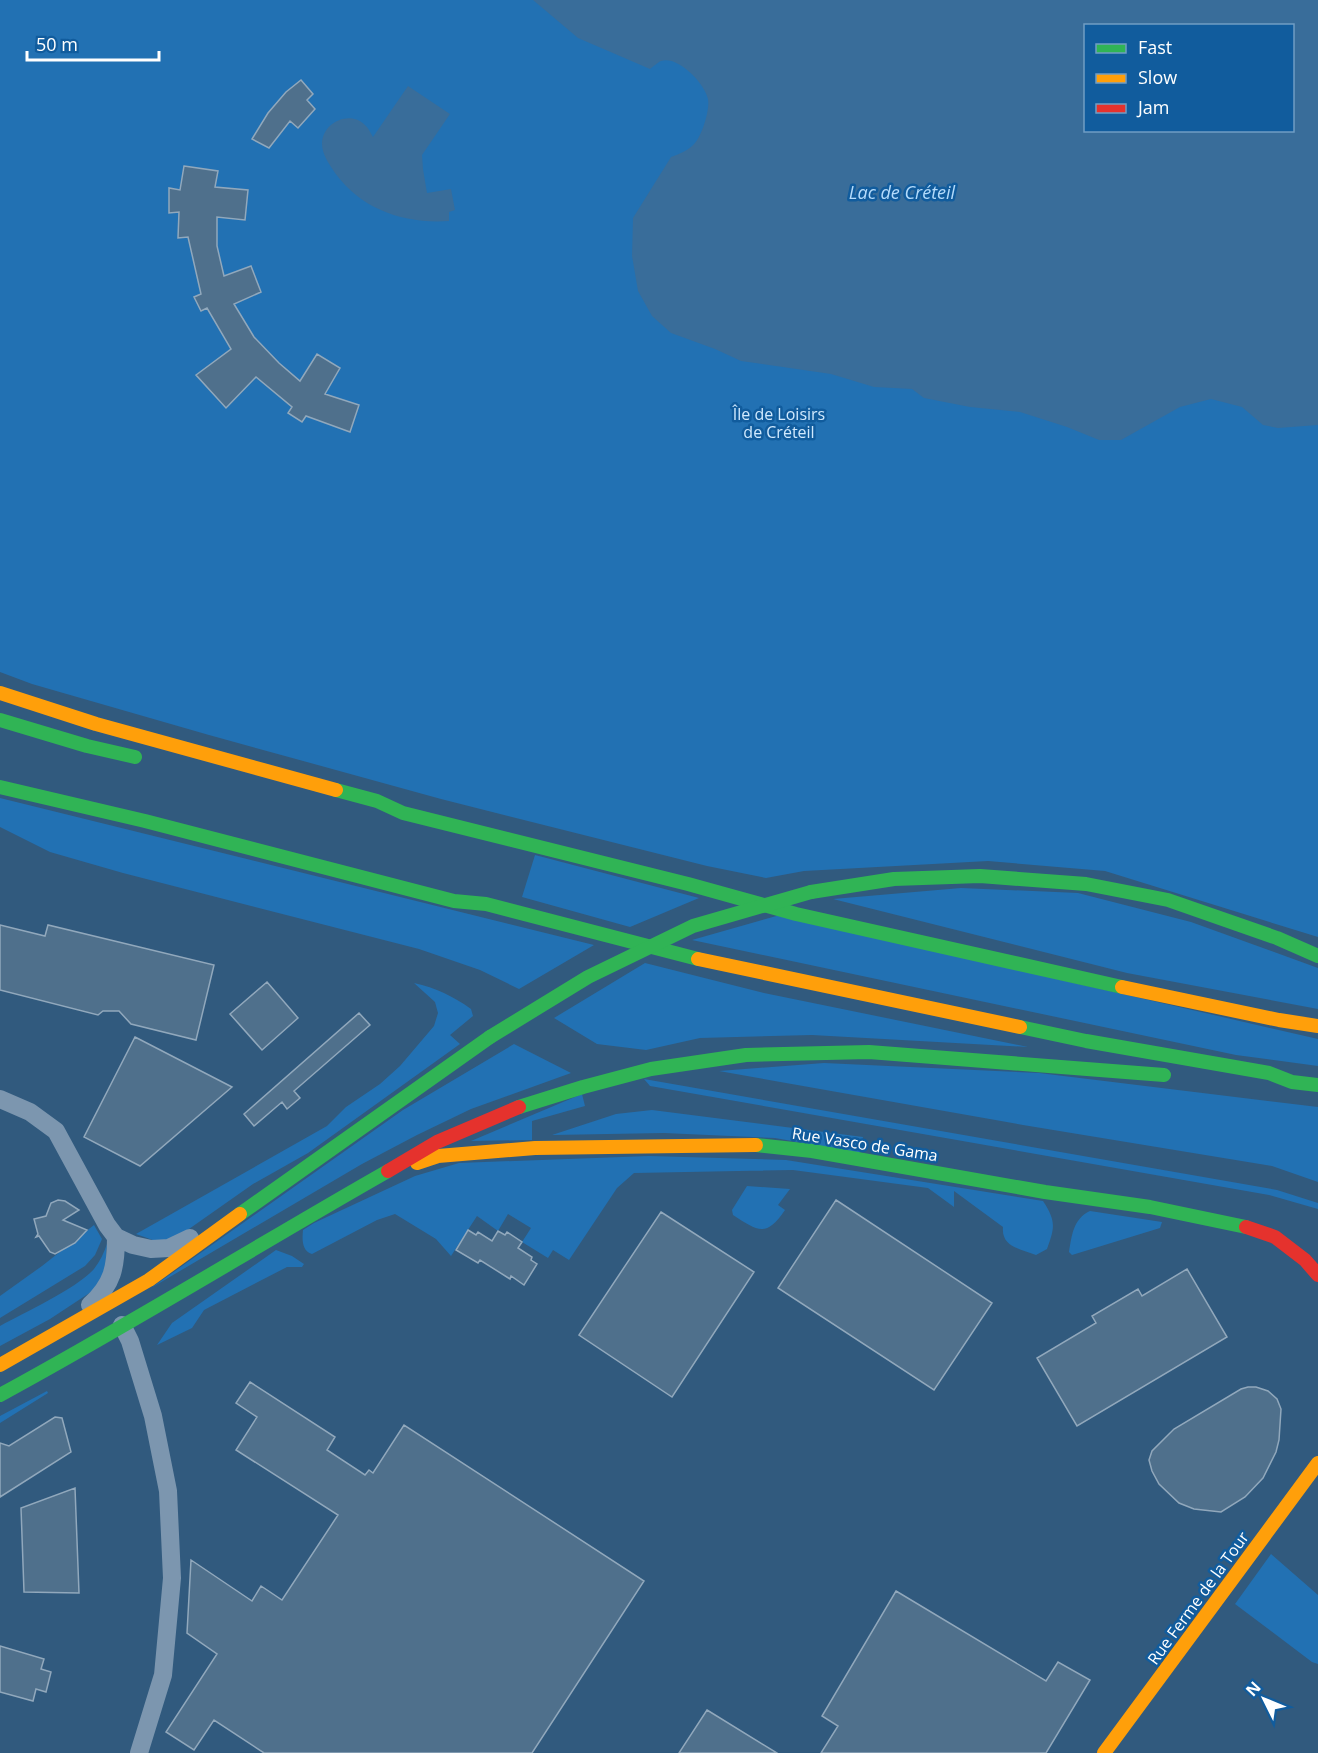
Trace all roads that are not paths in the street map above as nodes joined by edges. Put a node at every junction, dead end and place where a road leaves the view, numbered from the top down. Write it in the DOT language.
graph roads {
  1 [pos="0,693"];
  2 [pos="0,720"];
  3 [pos="145,759"];
  4 [pos="0,787"];
  5 [pos="316,799"];
  6 [pos="122,801"];
  7 [pos="403,813"];
  8 [pos="486,904"];
  9 [pos="1318,956"];
  10 [pos="1318,1026"];
  11 [pos="1179,1077"];
  12 [pos="1292,1082"];
  13 [pos="1258,1085"];
  14 [pos="1318,1085"];
  15 [pos="0,1099"];
  16 [pos="388,1171"];
  17 [pos="240,1214"];
  18 [pos="116,1237"];
  19 [pos="1318,1275"];
  20 [pos="122,1325"];
  21 [pos="59,1332"];
  22 [pos="0,1365"];
  23 [pos="0,1395"];
  24 [pos="1318,1463"];
  25 [pos="139,1753"];
  26 [pos="1104,1753"];
  1 -- 7 [label="main road"];
  2 -- 3 [label="main road"];
  4 -- 8 [label="main road"];
  5 -- 7 [label="main road"];
  6 -- 8 [label="main road"];
  7 -- 10 [label="main road"];
  8 -- 12 [label="main road"];
  9 -- 17 [label="main road, bridge"];
  11 -- 16 [label="main road"];
  12 -- 13 [label="main road"];
  12 -- 14 [label="main road"];
  15 -- 18 [label="street"];
  16 -- 19 [label="main road, Rue Vasco de Gama"];
  16 -- 20 [label="main road"];
  17 -- 18 [label="street"];
  17 -- 21 [label="main road"];
  18 -- 21 [label="street"];
  20 -- 23 [label="main road"];
  20 -- 25 [label="street"];
  21 -- 22 [label="main road"];
  24 -- 26 [label="main road, Rue Ferme de la Tour"];
}
